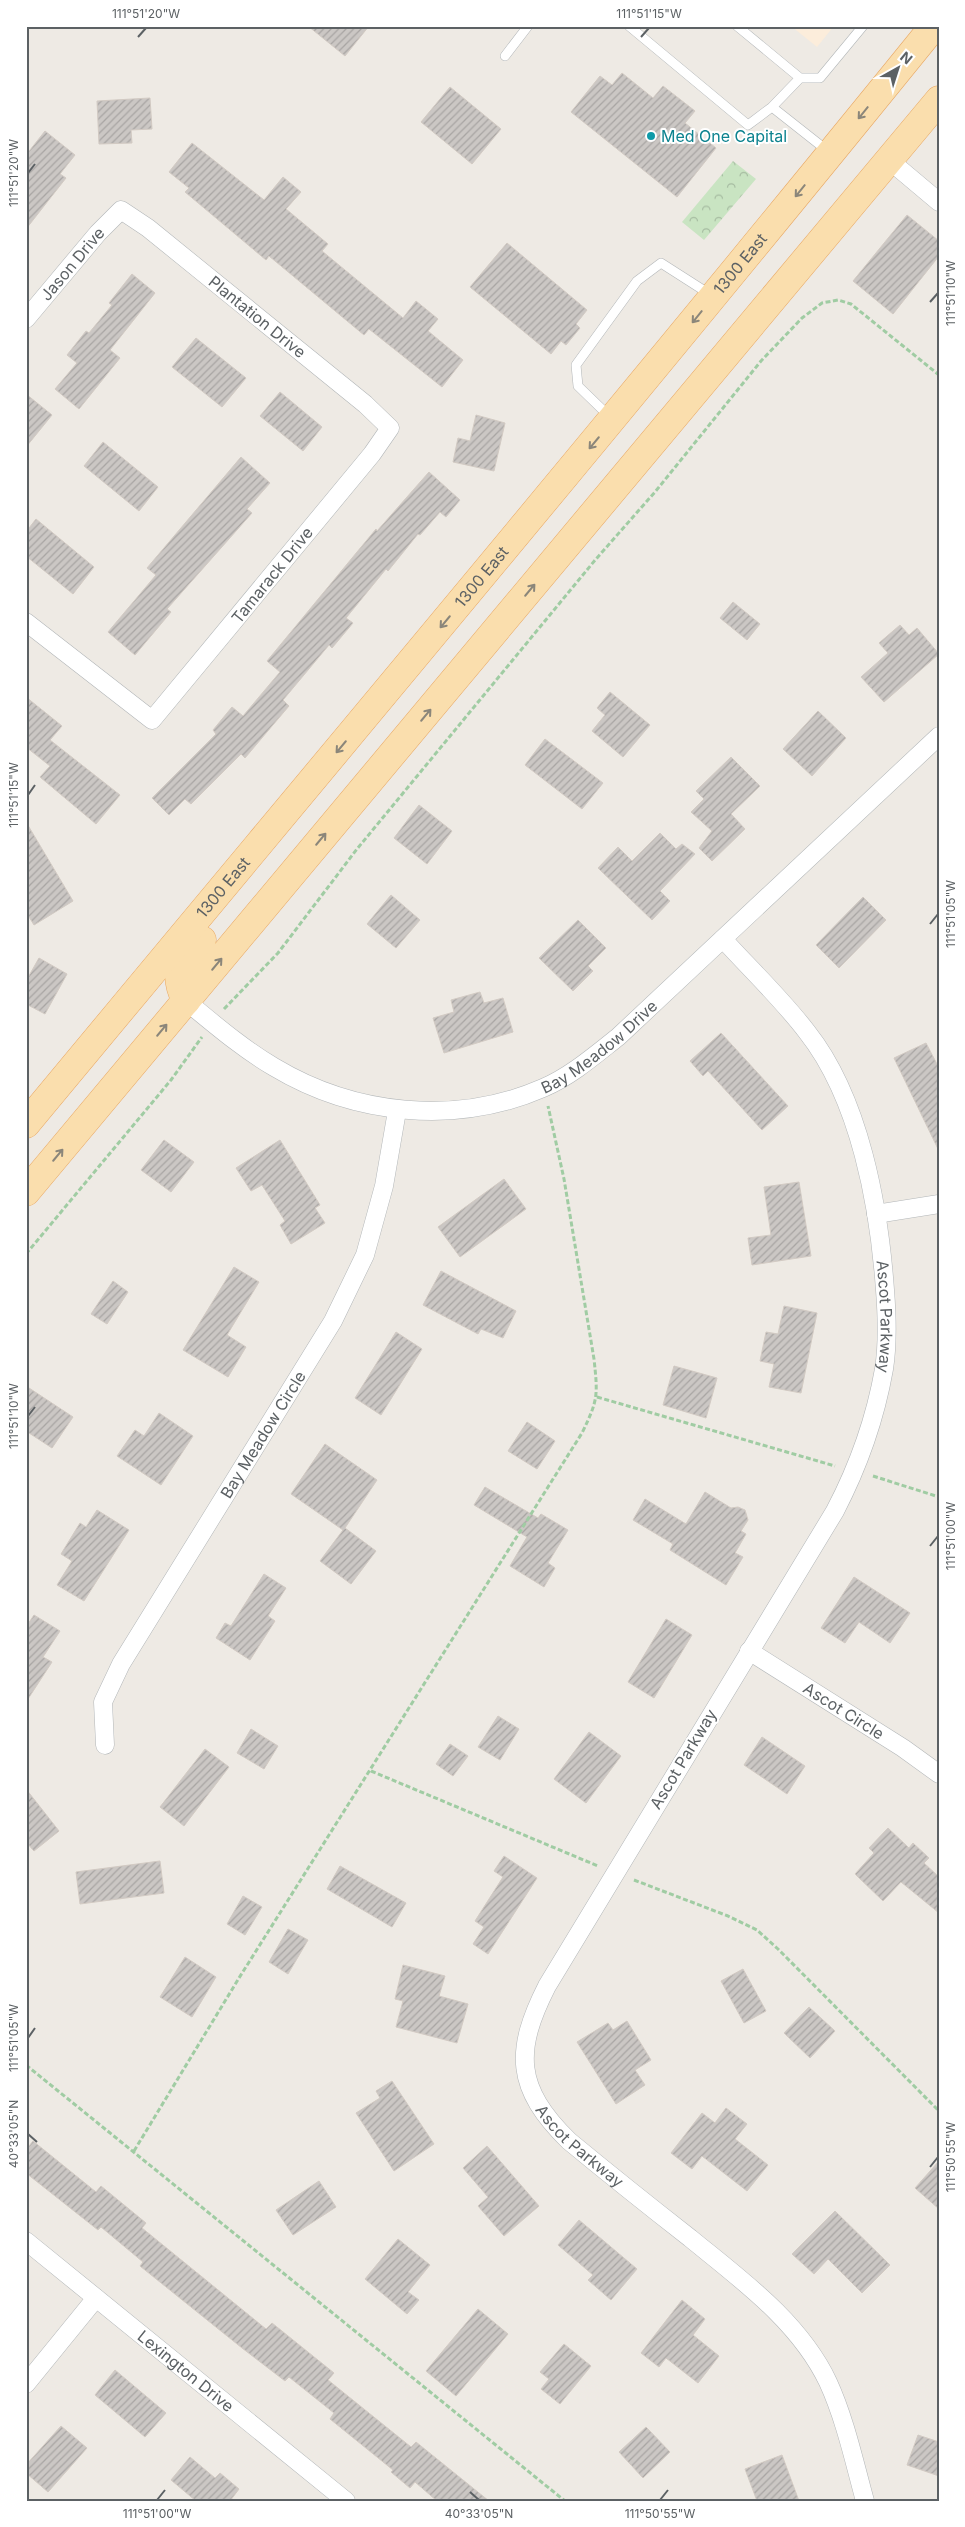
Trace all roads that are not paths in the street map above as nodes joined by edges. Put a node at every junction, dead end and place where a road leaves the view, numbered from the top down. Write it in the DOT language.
graph roads {
  1 [pos="528,26"];
  2 [pos="629,26"];
  3 [pos="737,26"];
  4 [pos="864,26"];
  5 [pos="934,26"];
  6 [pos="505,56"];
  7 [pos="800,78"];
  8 [pos="939,100"];
  9 [pos="772,107"];
  10 [pos="830,153"];
  11 [pos="889,160"];
  12 [pos="939,202"];
  13 [pos="121,210"];
  14 [pos="714,296"];
  15 [pos="26,319"];
  16 [pos="613,420"];
  17 [pos="390,428"];
  18 [pos="26,622"];
  19 [pos="939,736"];
  20 [pos="296,801"];
  21 [pos="723,939"];
  22 [pos="186,1001"];
  23 [pos="397,1111"];
  24 [pos="26,1124"];
  25 [pos="26,1192"];
  26 [pos="939,1204"];
  27 [pos="876,1214"];
  28 [pos="749,1651"];
  29 [pos="105,1745"];
  30 [pos="939,1774"];
  31 [pos="26,2241"];
  32 [pos="96,2298"];
  33 [pos="26,2384"];
  34 [pos="335,2498"];
  35 [pos="865,2501"];
  1 -- 6 [label="lane"];
  2 -- 9 [label="lane"];
  3 -- 7 [label="lane"];
  4 -- 7 [label="lane"];
  5 -- 10 [label="main road, 1300 East, one-way"];
  7 -- 9 [label="lane"];
  8 -- 11 [label="main road"];
  9 -- 10 [label="lane"];
  10 -- 14 [label="main road, 1300 East, one-way"];
  11 -- 12 [label="street"];
  22 -- 11 [label="main road, one-way"];
  13 -- 15 [label="street, Jason Drive"];
  13 -- 17 [label="street, Plantation Drive"];
  14 -- 16 [label="main road, 1300 East, one-way"];
  14 -- 16 [label="lane"];
  16 -- 20 [label="main road, 1300 East, one-way"];
  17 -- 18 [label="street, Tamarack Drive"];
  19 -- 21 [label="street, Bay Meadow Drive"];
  20 -- 22 [label="main road"];
  20 -- 24 [label="main road, 1300 East"];
  21 -- 23 [label="street, Bay Meadow Drive"];
  21 -- 27 [label="street, Ascot Parkway"];
  22 -- 23 [label="street, Bay Meadow Drive"];
  25 -- 22 [label="main road, one-way"];
  23 -- 29 [label="street, Bay Meadow Circle"];
  26 -- 27 [label="street"];
  27 -- 28 [label="street, Ascot Parkway"];
  28 -- 30 [label="street, Ascot Circle"];
  28 -- 35 [label="street, Ascot Parkway"];
  31 -- 32 [label="street, Lexington Drive"];
  32 -- 33 [label="street"];
  32 -- 34 [label="street, Lexington Drive"];
}
